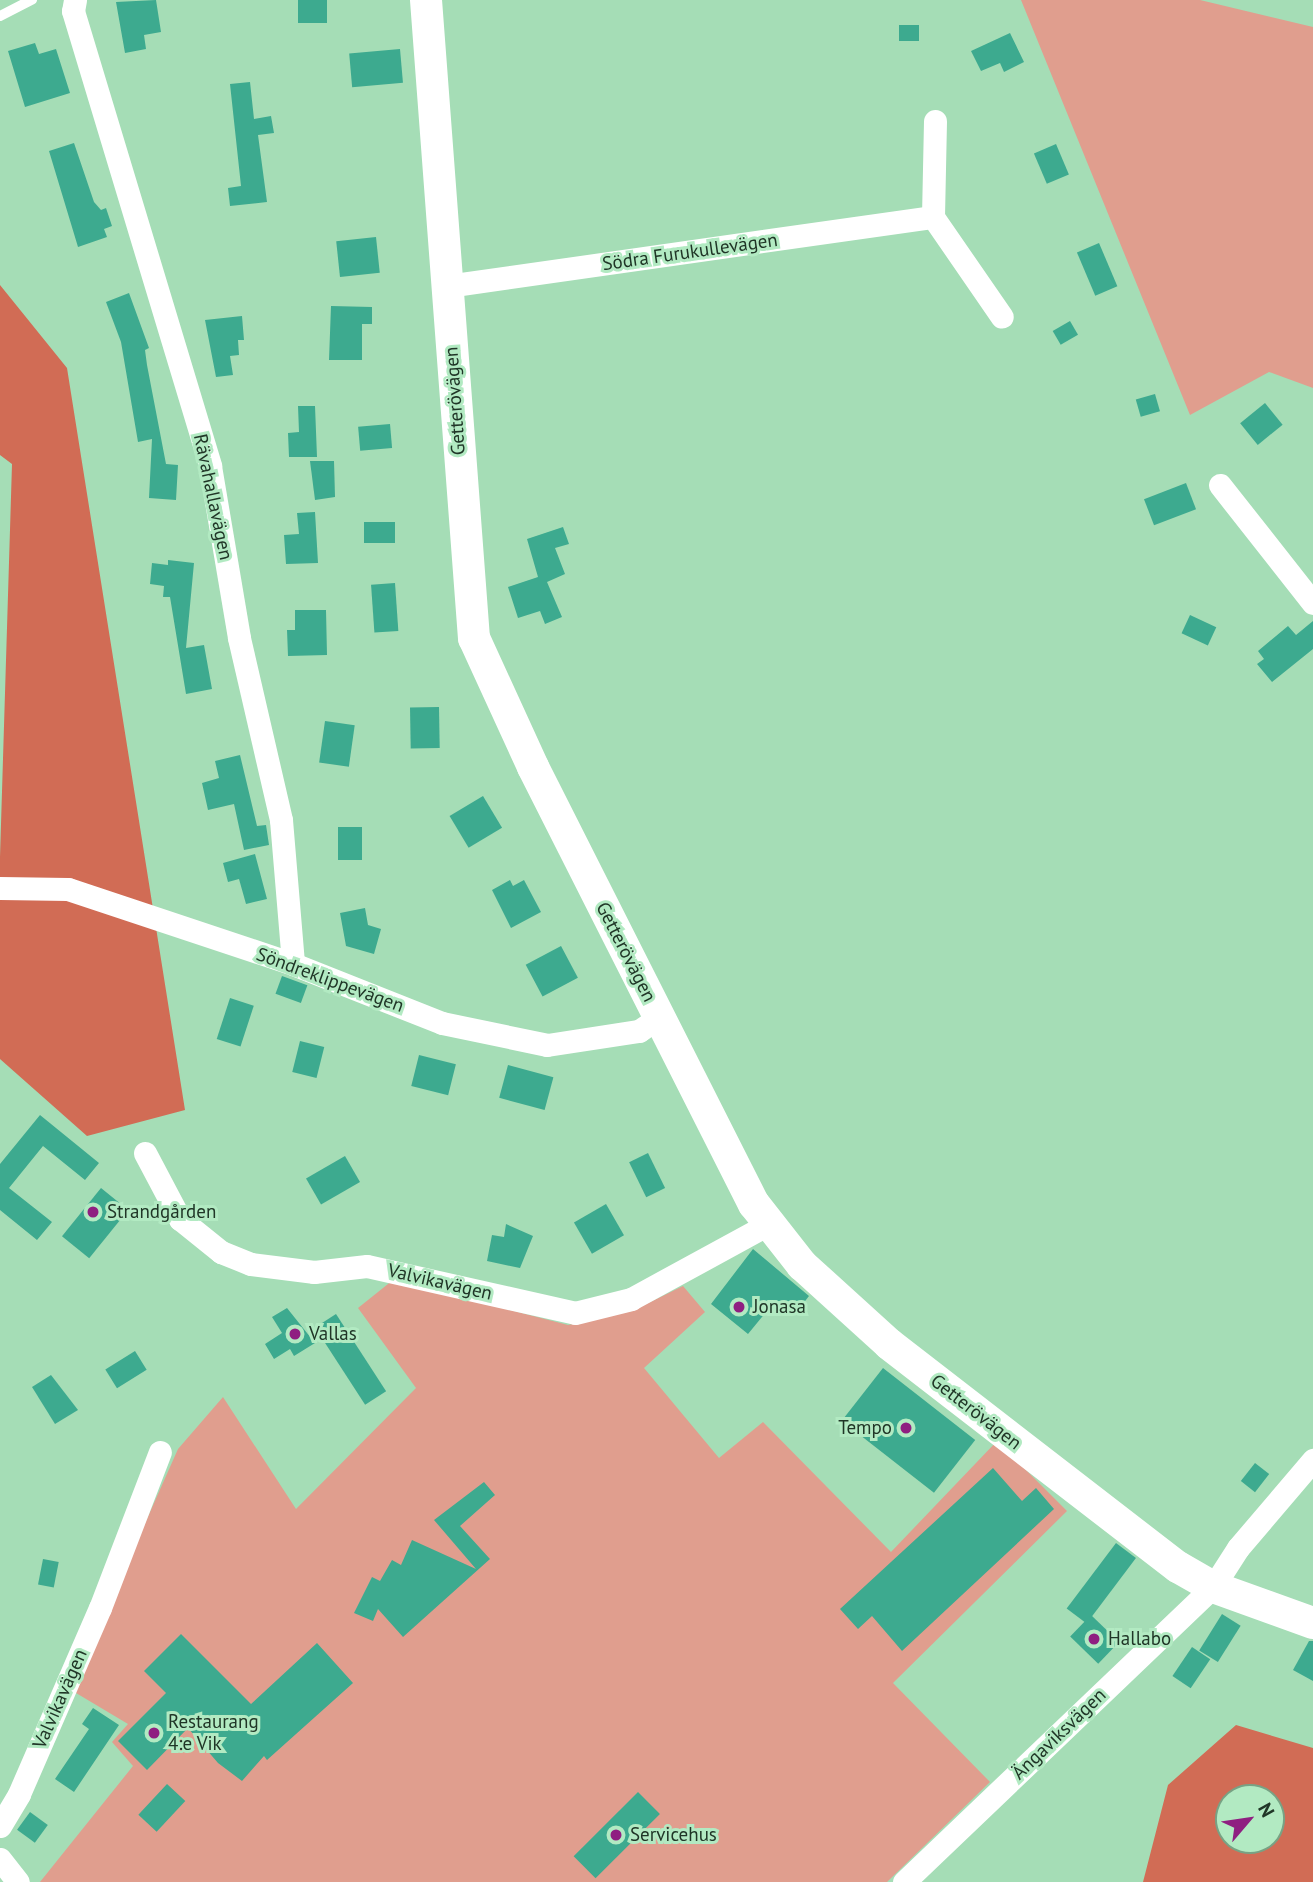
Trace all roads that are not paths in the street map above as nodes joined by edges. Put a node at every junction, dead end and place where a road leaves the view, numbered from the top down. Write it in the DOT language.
graph roads {
  1 [pos="32,0"];
  2 [pos="75,0"];
  3 [pos="426,0"];
  4 [pos="0,16"];
  5 [pos="935,121"];
  6 [pos="933,217"];
  7 [pos="447,286"];
  8 [pos="1002,317"];
  9 [pos="1220,485"];
  10 [pos="1313,603"];
  11 [pos="0,888"];
  12 [pos="293,964"];
  13 [pos="659,1017"];
  14 [pos="145,1153"];
  15 [pos="767,1225"];
  16 [pos="160,1452"];
  17 [pos="1313,1460"];
  18 [pos="1213,1587"];
  19 [pos="1313,1623"];
  20 [pos="0,1826"];
  21 [pos="0,1859"];
  22 [pos="18,1882"];
  23 [pos="904,1882"];
  1 -- 4 [label="lane"];
  2 -- 12 [label="street, Rävahallavägen"];
  3 -- 7 [label="street, Getterövägen"];
  5 -- 6 [label="street"];
  6 -- 7 [label="street, Södra Furukullevägen"];
  6 -- 8 [label="street"];
  7 -- 13 [label="street, Getterövägen"];
  9 -- 10 [label="street"];
  11 -- 12 [label="street, Söndreklippevägen"];
  12 -- 13 [label="street, Söndreklippevägen"];
  13 -- 15 [label="street, Getterövägen"];
  14 -- 15 [label="street, Valvikavägen"];
  15 -- 18 [label="street, Getterövägen"];
  16 -- 20 [label="street, Valvikavägen"];
  17 -- 18 [label="street, Ängaviksvägen"];
  18 -- 19 [label="street, Getterövägen"];
  18 -- 23 [label="street, Ängaviksvägen"];
  21 -- 22 [label="street"];
}
